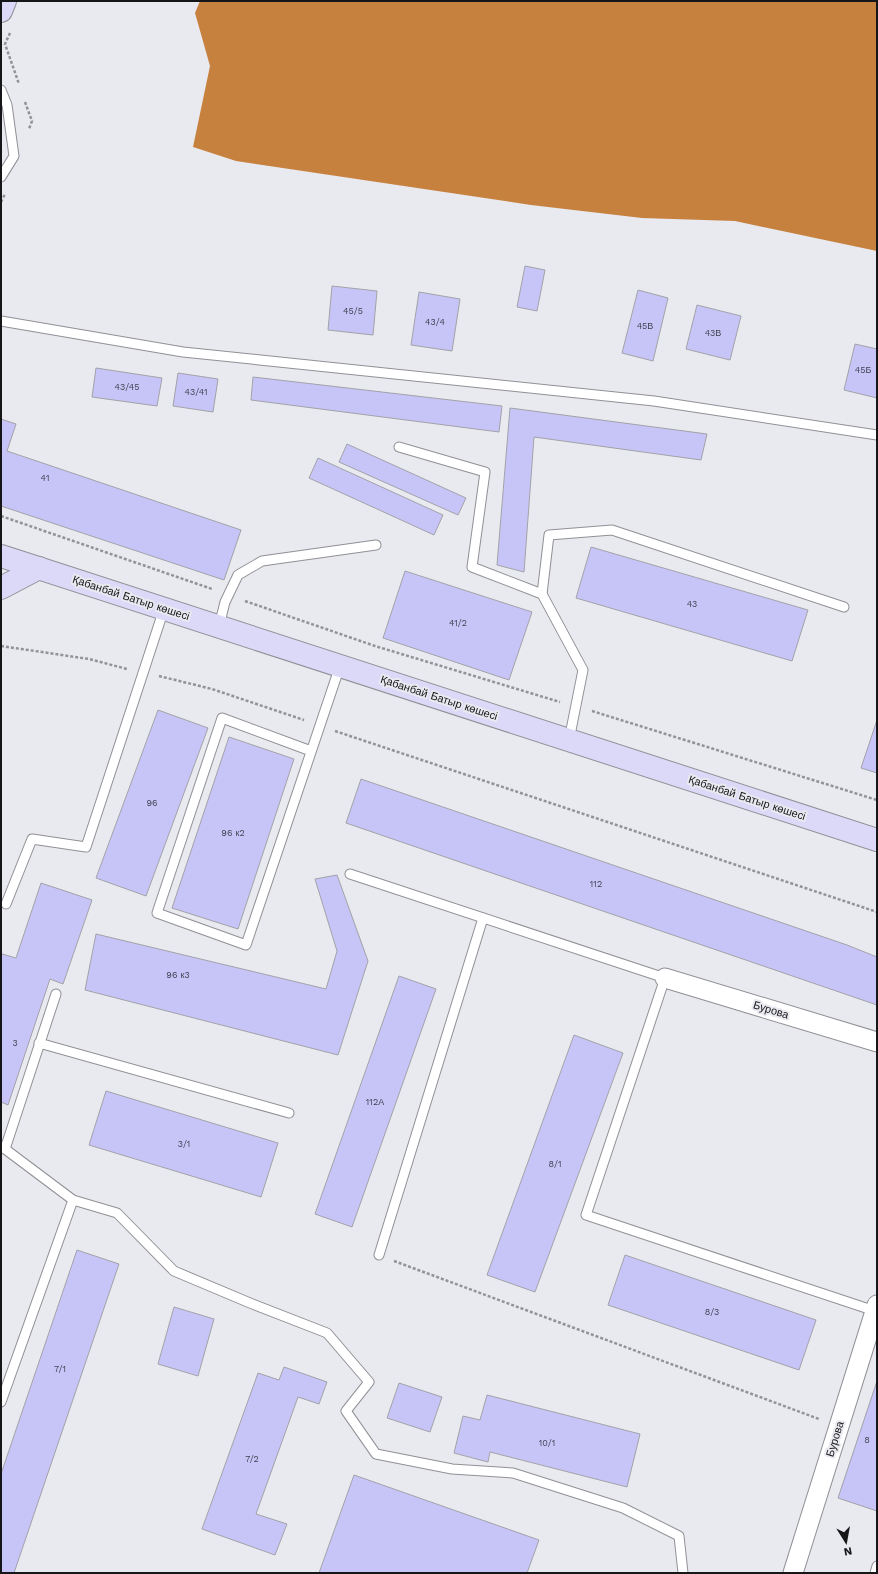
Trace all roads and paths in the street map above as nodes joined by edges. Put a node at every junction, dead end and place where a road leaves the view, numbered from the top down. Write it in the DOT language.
graph roads {
  1 [pos="5,1"];
  2 [pos="1,11"];
  3 [pos="1,90"];
  4 [pos="1,177"];
  5 [pos="1,321"];
  6 [pos="877,435"];
  7 [pos="399,447"];
  8 [pos="1,516"];
  9 [pos="376,545"];
  10 [pos="1,556"];
  11 [pos="38,568"];
  12 [pos="1,588"];
  13 [pos="542,594"];
  14 [pos="228,595"];
  15 [pos="844,607"];
  16 [pos="164,609"];
  17 [pos="219,626"];
  18 [pos="1,646"];
  19 [pos="340,666"];
  20 [pos="143,672"];
  21 [pos="576,706"];
  22 [pos="320,726"];
  23 [pos="569,740"];
  24 [pos="311,750"];
  25 [pos="877,800"];
  26 [pos="877,840"];
  27 [pos="350,874"];
  28 [pos="6,904"];
  29 [pos="877,912"];
  30 [pos="483,918"];
  31 [pos="664,978"];
  32 [pos="56,994"];
  33 [pos="877,1042"];
  34 [pos="39,1043"];
  35 [pos="289,1113"];
  36 [pos="3,1147"];
  37 [pos="73,1200"];
  38 [pos="379,1255"];
  39 [pos="876,1308"];
  40 [pos="1,1402"];
  41 [pos="839,1426"];
  42 [pos="877,1566"];
  43 [pos="683,1573"];
  44 [pos="793,1573"];
  45 [pos="874,1573"];
  1 -- 2 [label="main road"];
  3 -- 4 [label="lane"];
  5 -- 6 [label="lane"];
  7 -- 13 [label="lane"];
  8 -- 14 [label="path"];
  9 -- 14 [label="lane"];
  10 -- 11 [label="main road, Қабанбай Батыр көшесі"];
  11 -- 12 [label="main road"];
  11 -- 16 [label="main road, Қабанбай Батыр көшесі"];
  13 -- 15 [label="lane"];
  13 -- 21 [label="lane"];
  14 -- 17 [label="lane"];
  14 -- 21 [label="path"];
  16 -- 17 [label="main road, Қабанбай Батыр көшесі"];
  16 -- 20 [label="lane"];
  17 -- 19 [label="main road, Қабанбай Батыр көшесі"];
  18 -- 20 [label="path"];
  19 -- 22 [label="lane"];
  19 -- 23 [label="main road, Қабанбай Батыр көшесі"];
  20 -- 22 [label="path"];
  20 -- 28 [label="lane"];
  21 -- 23 [label="lane"];
  21 -- 25 [label="path"];
  22 -- 24 [label="lane"];
  22 -- 29 [label="path"];
  23 -- 26 [label="main road, Қабанбай Батыр көшесі"];
  24 -- 24 [label="lane"];
  27 -- 30 [label="lane"];
  30 -- 31 [label="lane"];
  30 -- 38 [label="lane"];
  31 -- 33 [label="street, Бурова"];
  31 -- 39 [label="lane"];
  32 -- 34 [label="lane"];
  34 -- 35 [label="lane"];
  34 -- 36 [label="lane"];
  36 -- 37 [label="lane"];
  37 -- 40 [label="lane"];
  37 -- 43 [label="lane"];
  38 -- 41 [label="path"];
  39 -- 41 [label="street, Бурова"];
  41 -- 44 [label="street, Бурова"];
  42 -- 45 [label="lane"];
}
